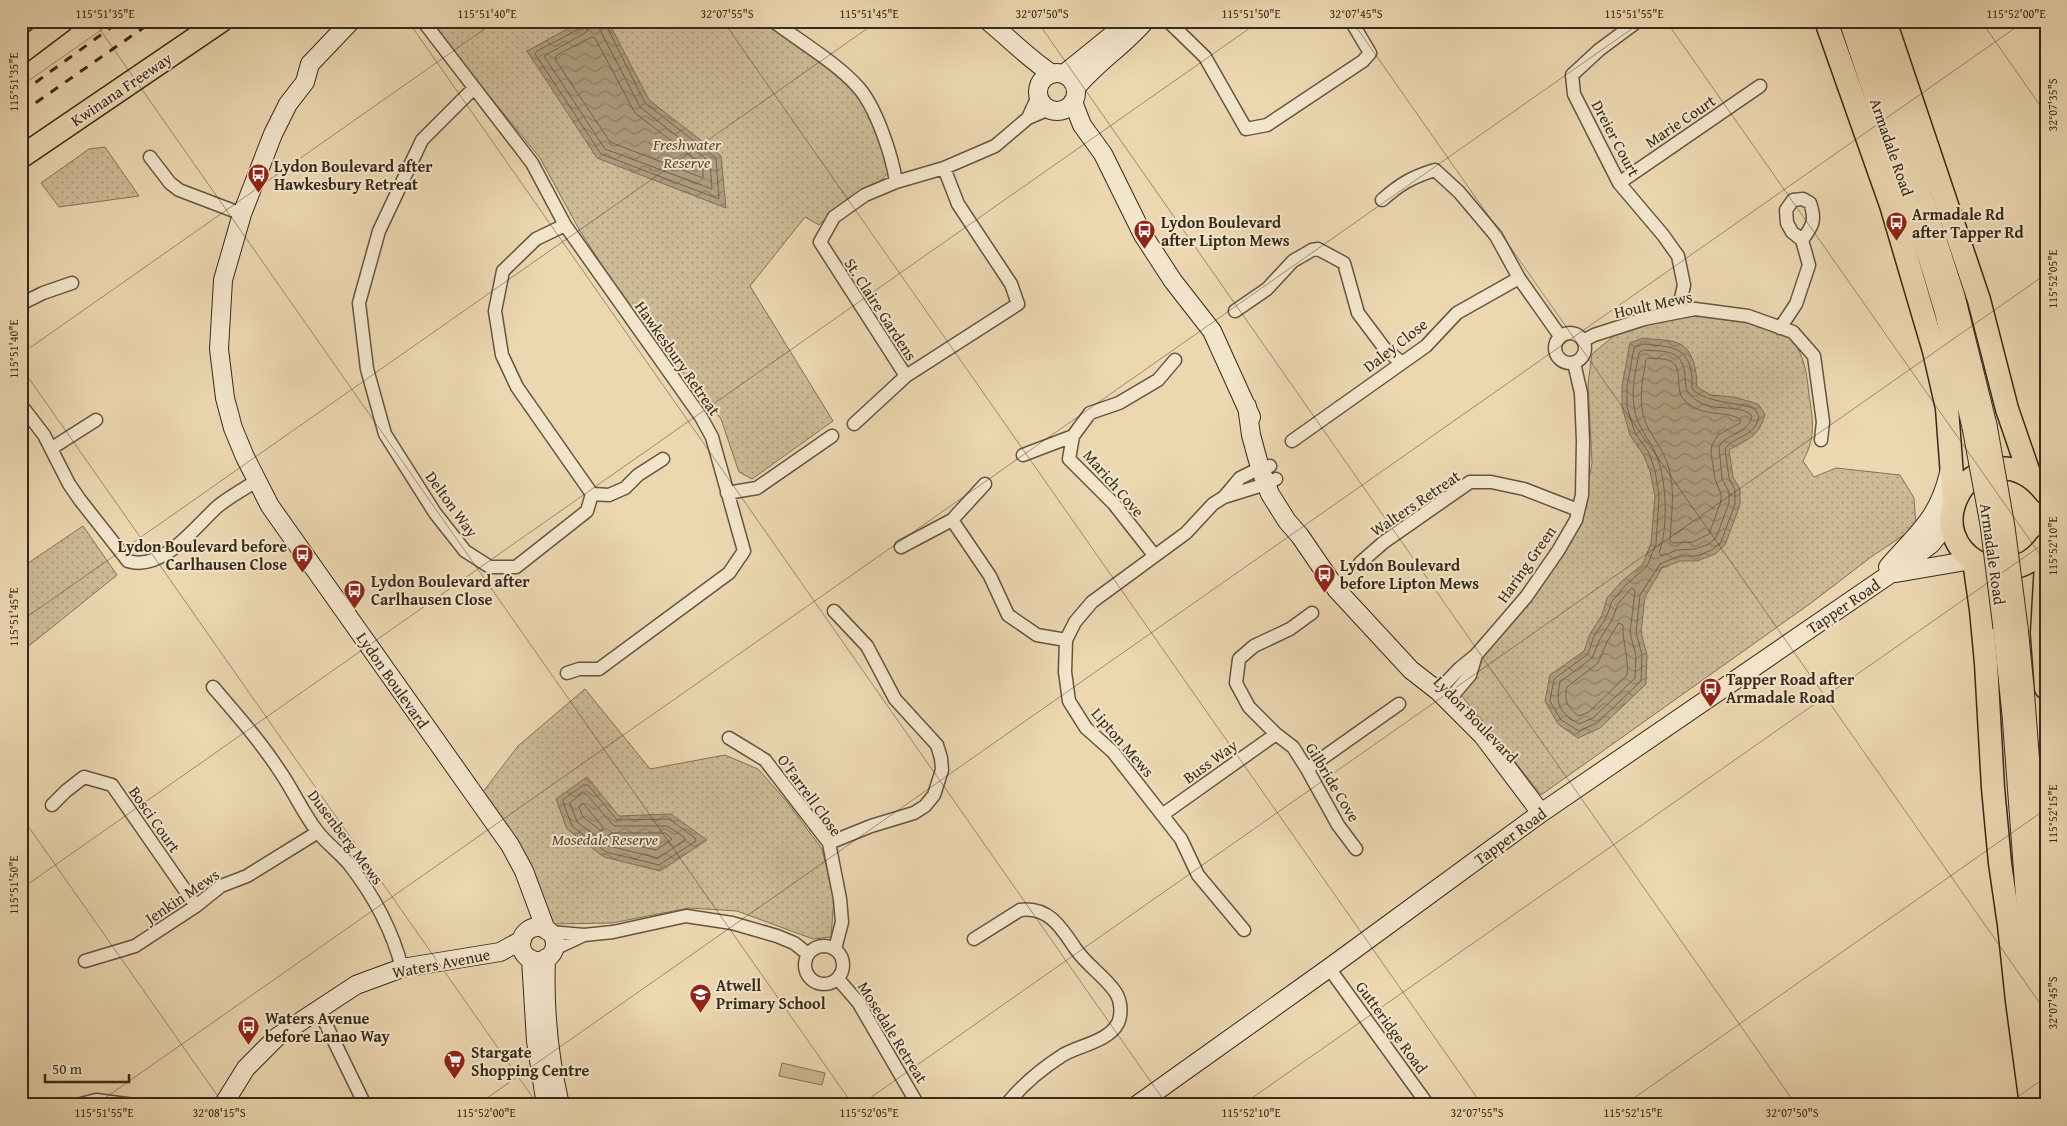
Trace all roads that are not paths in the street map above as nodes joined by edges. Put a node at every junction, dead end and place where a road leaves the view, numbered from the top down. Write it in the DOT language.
graph roads {
  1 [pos="62,21"];
  2 [pos="221,21"];
  3 [pos="351,21"];
  4 [pos="423,21"];
  5 [pos="773,21"];
  6 [pos="988,21"];
  7 [pos="1126,21"];
  8 [pos="1145,21"];
  9 [pos="1168,21"];
  10 [pos="1351,21"];
  11 [pos="1638,21"];
  12 [pos="1826,21"];
  13 [pos="1849,21"];
  14 [pos="1866,21"];
  15 [pos="1884,21"];
  16 [pos="21,52"];
  17 [pos="1760,86"];
  18 [pos="474,88"];
  19 [pos="1057,92"];
  20 [pos="21,157"];
  21 [pos="150,157"];
  22 [pos="944,168"];
  23 [pos="896,182"];
  24 [pos="1619,182"];
  25 [pos="1382,200"];
  26 [pos="242,214"];
  27 [pos="565,225"];
  28 [pos="1802,240"];
  29 [pos="1519,278"];
  30 [pos="72,283"];
  31 [pos="21,304"];
  32 [pos="1235,310"];
  33 [pos="1678,312"];
  34 [pos="1780,328"];
  35 [pos="1560,336"];
  36 [pos="1583,341"];
  37 [pos="1175,360"];
  38 [pos="1402,363"];
  39 [pos="1574,363"];
  40 [pos="906,376"];
  41 [pos="21,404"];
  42 [pos="96,420"];
  43 [pos="854,424"];
  44 [pos="1979,426"];
  45 [pos="832,436"];
  46 [pos="1073,436"];
  47 [pos="1292,440"];
  48 [pos="1821,440"];
  49 [pos="52,448"];
  50 [pos="1023,455"];
  51 [pos="663,459"];
  52 [pos="1950,467"];
  53 [pos="1268,474"];
  54 [pos="256,481"];
  55 [pos="985,484"];
  56 [pos="2040,485"];
  57 [pos="727,493"];
  58 [pos="592,494"];
  59 [pos="1578,510"];
  60 [pos="1953,511"];
  61 [pos="952,520"];
  62 [pos="2046,546"];
  63 [pos="901,547"];
  64 [pos="1154,555"];
  65 [pos="1973,560"];
  66 [pos="1360,563"];
  67 [pos="2046,563"];
  68 [pos="1888,575"];
  69 [pos="1871,586"];
  70 [pos="834,611"];
  71 [pos="1312,613"];
  72 [pos="2011,628"];
  73 [pos="1066,640"];
  74 [pos="567,673"];
  75 [pos="213,686"];
  76 [pos="2046,688"];
  77 [pos="1446,692"];
  78 [pos="1399,704"];
  79 [pos="1276,734"];
  80 [pos="729,738"];
  81 [pos="1307,768"];
  82 [pos="52,805"];
  83 [pos="1546,809"];
  84 [pos="1162,815"];
  85 [pos="318,832"];
  86 [pos="829,843"];
  87 [pos="1356,849"];
  88 [pos="196,906"];
  89 [pos="1244,930"];
  90 [pos="974,939"];
  91 [pos="537,944"];
  92 [pos="836,949"];
  93 [pos="808,954"];
  94 [pos="84,961"];
  95 [pos="402,968"];
  96 [pos="1329,968"];
  97 [pos="2046,975"];
  98 [pos="838,979"];
  99 [pos="318,1008"];
  100 [pos="77,1105"];
  101 [pos="134,1105"];
  102 [pos="223,1105"];
  103 [pos="365,1105"];
  104 [pos="546,1105"];
  105 [pos="560,1105"];
  106 [pos="918,1105"];
  107 [pos="1006,1105"];
  108 [pos="1137,1105"];
  109 [pos="1428,1105"];
  110 [pos="2031,1105"];
  111 [pos="2041,1105"];
  1 -- 16 [label="highway"];
  2 -- 20 [label="highway, Kwinana Freeway"];
  3 -- 26 [label="street, Lydon Boulevard"];
  4 -- 18 [label="street, Hawkesbury Retreat"];
  5 -- 23 [label="street"];
  6 -- 19 [label="street"];
  7 -- 19 [label="street"];
  8 -- 19 [label="street"];
  9 -- 10 [label="street"];
  11 -- 24 [label="street, Dreier Court"];
  12 -- 52 [label="highway, Armadale Road"];
  13 -- 44 [label="main road, Armadale Road"];
  14 -- 44 [label="main road, Armadale Road"];
  15 -- 56 [label="highway, Armadale Road"];
  17 -- 24 [label="street, Marie Court"];
  18 -- 27 [label="street, Hawkesbury Retreat"];
  18 -- 58 [label="street, Delton Way"];
  19 -- 22 [label="street, St. Claire Gardens"];
  19 -- 53 [label="street, Lydon Boulevard"];
  21 -- 26 [label="street"];
  22 -- 23 [label="street, St. Claire Gardens"];
  22 -- 40 [label="street, St. Claire Gardens"];
  23 -- 40 [label="street, St. Claire Gardens"];
  24 -- 33 [label="street, Dreier Court"];
  25 -- 29 [label="street"];
  26 -- 54 [label="street, Lydon Boulevard"];
  27 -- 57 [label="street, Hawkesbury Retreat"];
  27 -- 58 [label="street"];
  28 -- 34 [label="street"];
  29 -- 35 [label="street"];
  29 -- 38 [label="street, Daley Close"];
  30 -- 31 [label="street"];
  32 -- 38 [label="street"];
  33 -- 34 [label="street, Hoult Mews"];
  33 -- 36 [label="street, Hoult Mews"];
  34 -- 48 [label="street, Hoult Mews"];
  35 -- 36 [label="street"];
  35 -- 39 [label="street"];
  36 -- 39 [label="street"];
  37 -- 46 [label="street, Marich Cove"];
  38 -- 47 [label="street, Daley Close"];
  39 -- 59 [label="street, Haring Green"];
  40 -- 43 [label="street"];
  41 -- 49 [label="street"];
  42 -- 49 [label="street"];
  44 -- 72 [label="main road, Armadale Road, bridge"];
  45 -- 57 [label="street"];
  46 -- 50 [label="street"];
  46 -- 64 [label="street, Marich Cove"];
  49 -- 54 [label="street"];
  51 -- 58 [label="street"];
  52 -- 60 [label="highway, Armadale Road"];
  52 -- 69 [label="street"];
  53 -- 64 [label="street, Lipton Mews"];
  53 -- 77 [label="street, Lydon Boulevard"];
  54 -- 91 [label="street, Lydon Boulevard"];
  55 -- 61 [label="street"];
  56 -- 60 [label="highway"];
  57 -- 74 [label="street, Hawkesbury Retreat"];
  59 -- 66 [label="street, Walters Retreat"];
  59 -- 77 [label="street, Haring Green"];
  60 -- 65 [label="highway, Armadale Road"];
  60 -- 68 [label="street, Tapper Road"];
  61 -- 63 [label="street"];
  61 -- 73 [label="street"];
  62 -- 65 [label="highway"];
  64 -- 73 [label="street, Lipton Mews"];
  65 -- 68 [label="street, Tapper Road"];
  65 -- 110 [label="highway"];
  67 -- 76 [label="highway"];
  68 -- 69 [label="street, Tapper Road"];
  69 -- 83 [label="street, Tapper Road"];
  70 -- 86 [label="street"];
  71 -- 79 [label="street, Gilbride Cove"];
  72 -- 97 [label="main road, Armadale Road"];
  72 -- 111 [label="main road, Armadale Road"];
  73 -- 84 [label="street, Lipton Mews"];
  75 -- 85 [label="street, Dusenberg Mews"];
  77 -- 83 [label="street, Lydon Boulevard"];
  78 -- 81 [label="street"];
  79 -- 81 [label="street, Gilbride Cove"];
  79 -- 84 [label="street, Buss Way"];
  80 -- 86 [label="street, O'Farrell Close"];
  81 -- 87 [label="street, Gilbride Cove"];
  82 -- 88 [label="street, Bosci Court"];
  83 -- 96 [label="street, Tapper Road"];
  84 -- 89 [label="street, Lipton Mews"];
  85 -- 88 [label="street, Jenkin Mews"];
  85 -- 95 [label="street, Dusenberg Mews"];
  86 -- 92 [label="street, O'Farrell Close"];
  88 -- 94 [label="street, Jenkin Mews"];
  90 -- 107 [label="street"];
  91 -- 93 [label="street"];
  91 -- 95 [label="street, Waters Avenue"];
  91 -- 104 [label="street, Lydon Boulevard"];
  91 -- 105 [label="street, Lydon Boulevard"];
  92 -- 93 [label="street"];
  92 -- 98 [label="street"];
  93 -- 98 [label="street"];
  95 -- 99 [label="street, Waters Avenue"];
  96 -- 108 [label="street, Tapper Road"];
  96 -- 109 [label="street, Gutteridge Road"];
  98 -- 106 [label="street, Mosedale Retreat"];
  99 -- 102 [label="street, Waters Avenue"];
  99 -- 103 [label="street"];
  100 -- 101 [label="street"];
}
